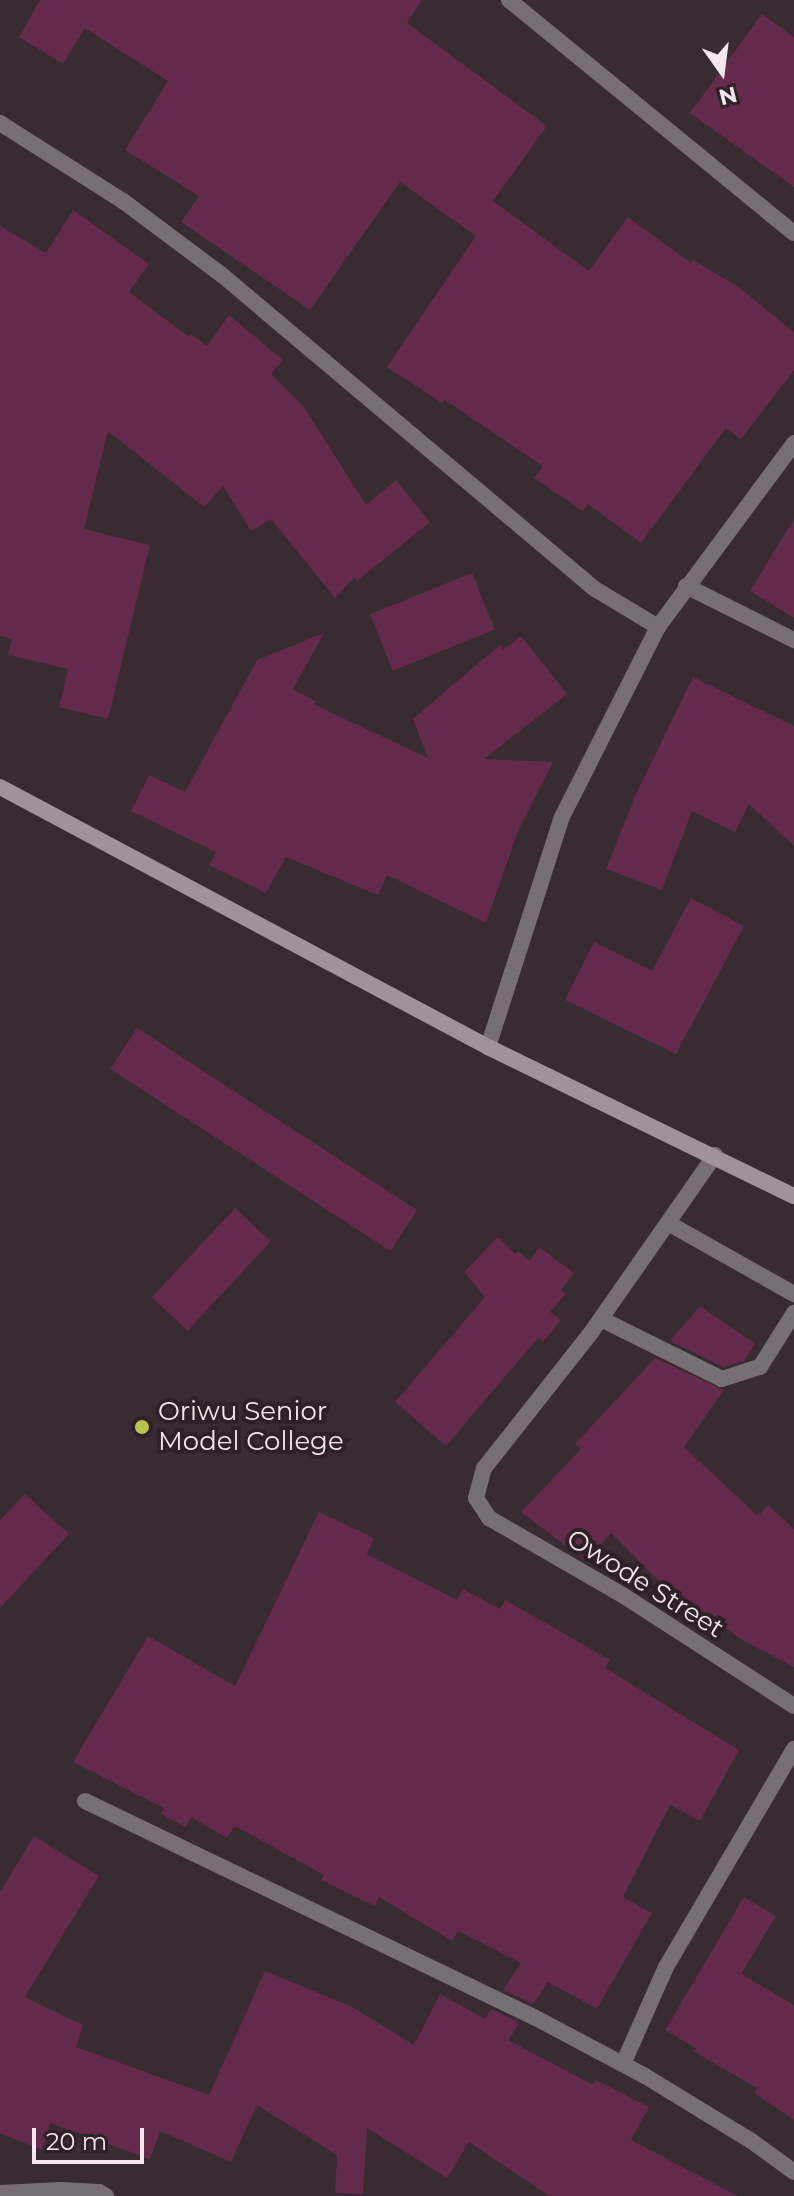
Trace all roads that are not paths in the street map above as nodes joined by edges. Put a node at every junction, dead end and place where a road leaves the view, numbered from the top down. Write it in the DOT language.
graph roads {
  1 [pos="509,0"];
  2 [pos="0,123"];
  3 [pos="794,233"];
  4 [pos="794,443"];
  5 [pos="686,586"];
  6 [pos="658,627"];
  7 [pos="794,640"];
  8 [pos="0,787"];
  9 [pos="488,1047"];
  10 [pos="715,1155"];
  11 [pos="794,1196"];
  12 [pos="668,1223"];
  13 [pos="794,1294"];
  14 [pos="794,1313"];
  15 [pos="601,1319"];
  16 [pos="794,1706"];
  17 [pos="794,1749"];
  18 [pos="85,1801"];
  19 [pos="623,2064"];
  20 [pos="794,2172"];
  21 [pos="0,2193"];
  22 [pos="106,2196"];
  1 -- 3 [label="street"];
  2 -- 6 [label="street"];
  4 -- 5 [label="street"];
  5 -- 6 [label="street"];
  5 -- 7 [label="street"];
  6 -- 9 [label="street"];
  8 -- 9 [label="main road"];
  9 -- 10 [label="main road"];
  10 -- 11 [label="main road"];
  10 -- 12 [label="street"];
  12 -- 13 [label="street"];
  12 -- 15 [label="street"];
  14 -- 15 [label="street"];
  15 -- 16 [label="street, Owode Street"];
  17 -- 19 [label="street"];
  18 -- 19 [label="street"];
  19 -- 20 [label="street"];
  21 -- 22 [label="street"];
}
